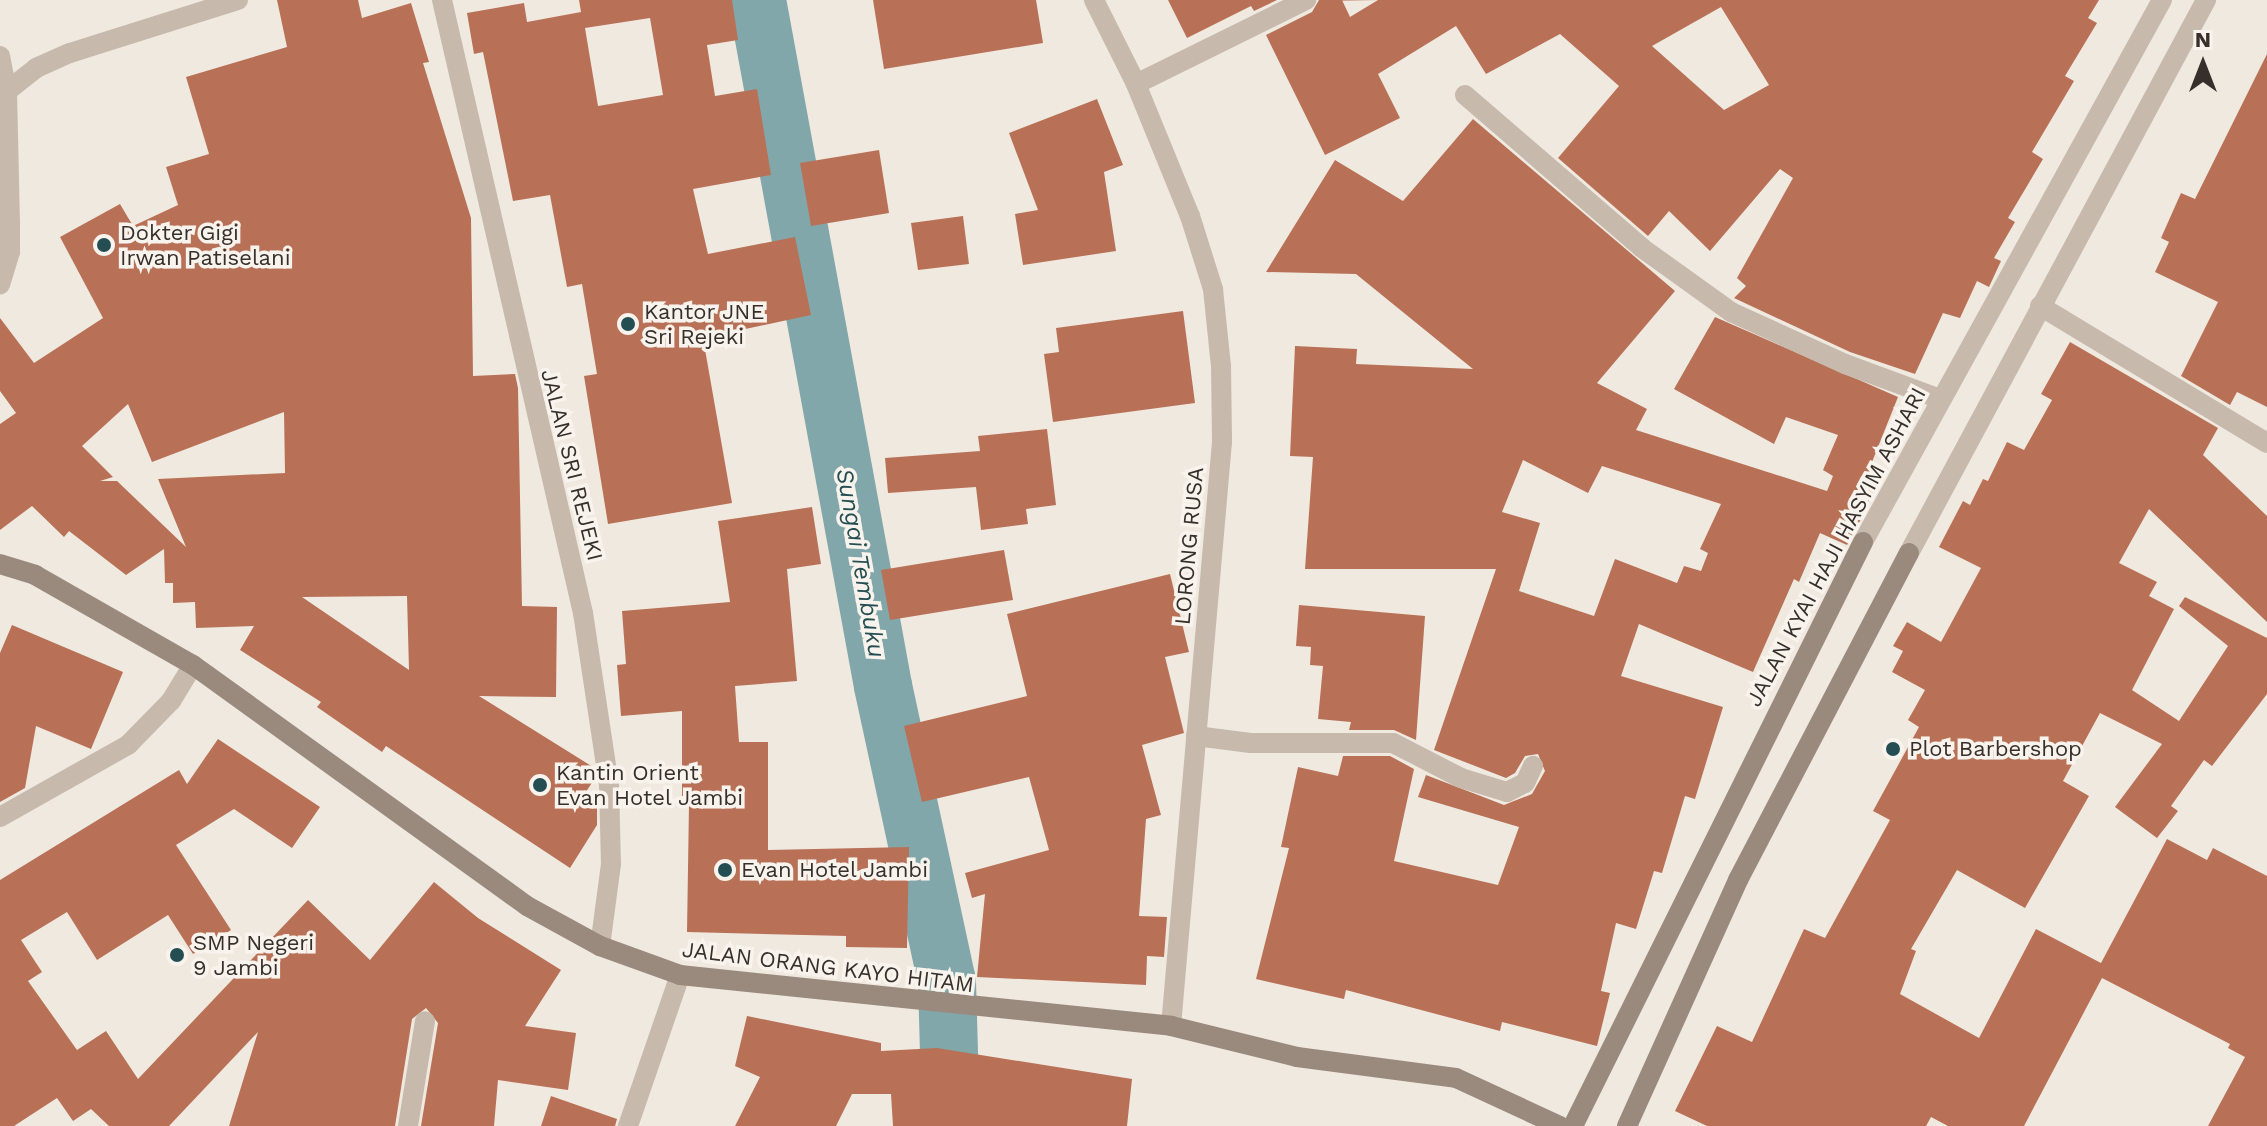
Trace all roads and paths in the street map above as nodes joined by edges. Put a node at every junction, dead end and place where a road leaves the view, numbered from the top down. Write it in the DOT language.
graph roads {
  1 [pos="238,0"];
  2 [pos="442,0"];
  3 [pos="1094,0"];
  4 [pos="1306,0"];
  5 [pos="2162,0"];
  6 [pos="2206,0"];
  7 [pos="0,56"];
  8 [pos="1136,84"];
  9 [pos="7,91"];
  10 [pos="1465,95"];
  11 [pos="0,284"];
  12 [pos="2040,306"];
  13 [pos="1940,399"];
  14 [pos="2267,443"];
  15 [pos="1863,542"];
  16 [pos="1909,553"];
  17 [pos="0,564"];
  18 [pos="193,665"];
  19 [pos="1196,736"];
  20 [pos="1533,766"];
  21 [pos="0,817"];
  22 [pos="600,946"];
  23 [pos="680,975"];
  24 [pos="425,1021"];
  25 [pos="1171,1026"];
  26 [pos="408,1126"];
  27 [pos="628,1126"];
  28 [pos="1560,1126"];
  29 [pos="1573,1126"];
  30 [pos="1627,1126"];
  1 -- 9 [label="street"];
  2 -- 22 [label="street, JALAN SRI REJEKI"];
  3 -- 8 [label="street, LORONG RUSA"];
  4 -- 8 [label="street"];
  5 -- 13 [label="street, JALAN KYAI HAJI HASYIM ASHARI"];
  6 -- 12 [label="street"];
  7 -- 9 [label="street"];
  8 -- 19 [label="street, LORONG RUSA"];
  9 -- 11 [label="street"];
  10 -- 13 [label="street"];
  12 -- 14 [label="street"];
  12 -- 16 [label="street"];
  13 -- 15 [label="street, JALAN KYAI HAJI HASYIM ASHARI"];
  15 -- 29 [label="main road, JALAN KYAI HAJI HASYIM ASHARI"];
  16 -- 30 [label="main road"];
  17 -- 18 [label="main road, JALAN ORANG KAYO HITAM"];
  18 -- 21 [label="street"];
  18 -- 22 [label="main road, JALAN ORANG KAYO HITAM"];
  19 -- 20 [label="street"];
  19 -- 25 [label="street, LORONG RUSA"];
  22 -- 23 [label="main road, JALAN ORANG KAYO HITAM"];
  23 -- 25 [label="main road, JALAN ORANG KAYO HITAM"];
  23 -- 27 [label="street"];
  24 -- 26 [label="street"];
  25 -- 28 [label="main road, JALAN ORANG KAYO HITAM"];
}
